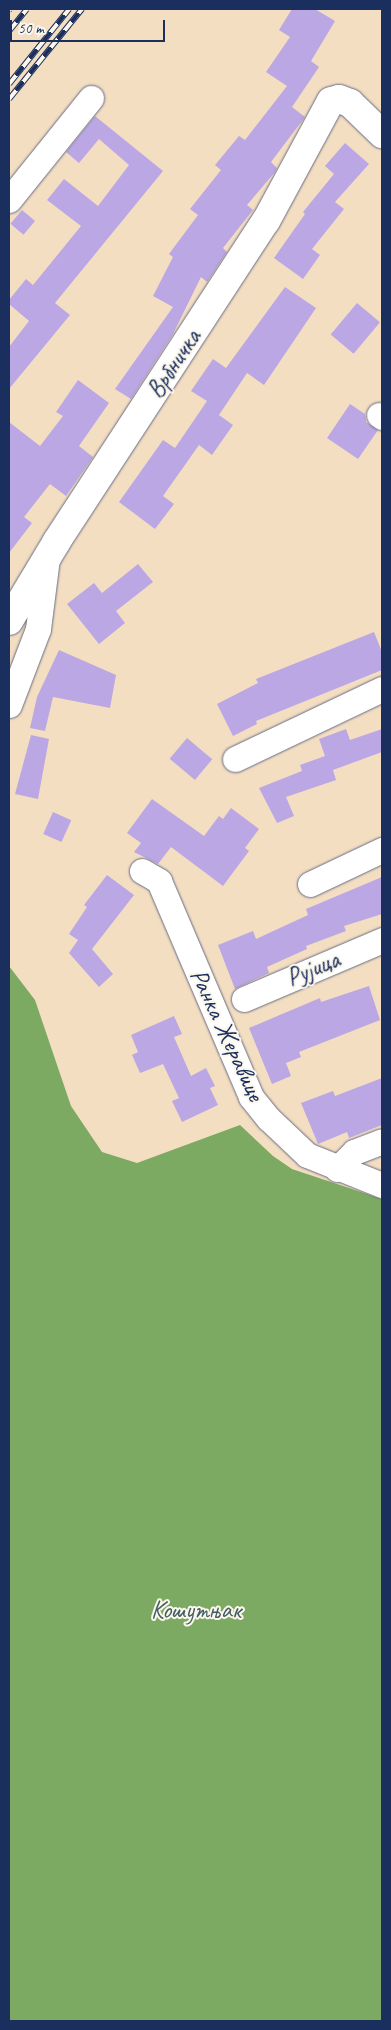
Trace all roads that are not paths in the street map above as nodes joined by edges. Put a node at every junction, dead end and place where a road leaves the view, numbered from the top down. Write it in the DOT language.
graph roads {
  1 [pos="91,98"];
  2 [pos="382,134"];
  3 [pos="9,200"];
  4 [pos="47,558"];
  5 [pos="9,621"];
  6 [pos="382,689"];
  7 [pos="9,705"];
  8 [pos="235,759"];
  9 [pos="382,850"];
  10 [pos="150,876"];
  11 [pos="310,884"];
  12 [pos="382,940"];
  13 [pos="244,999"];
  14 [pos="382,1141"];
  15 [pos="337,1169"];
  16 [pos="382,1185"];
  1 -- 3 [label="street"];
  2 -- 4 [label="street, Врбничка"];
  4 -- 5 [label="street, Врбничка"];
  4 -- 7 [label="street"];
  6 -- 8 [label="street"];
  9 -- 11 [label="street"];
  10 -- 15 [label="street, Ранка Жеравице"];
  12 -- 13 [label="street, Рујица"];
  14 -- 15 [label="street"];
  15 -- 16 [label="street, Ранка Жеравице"];
}
